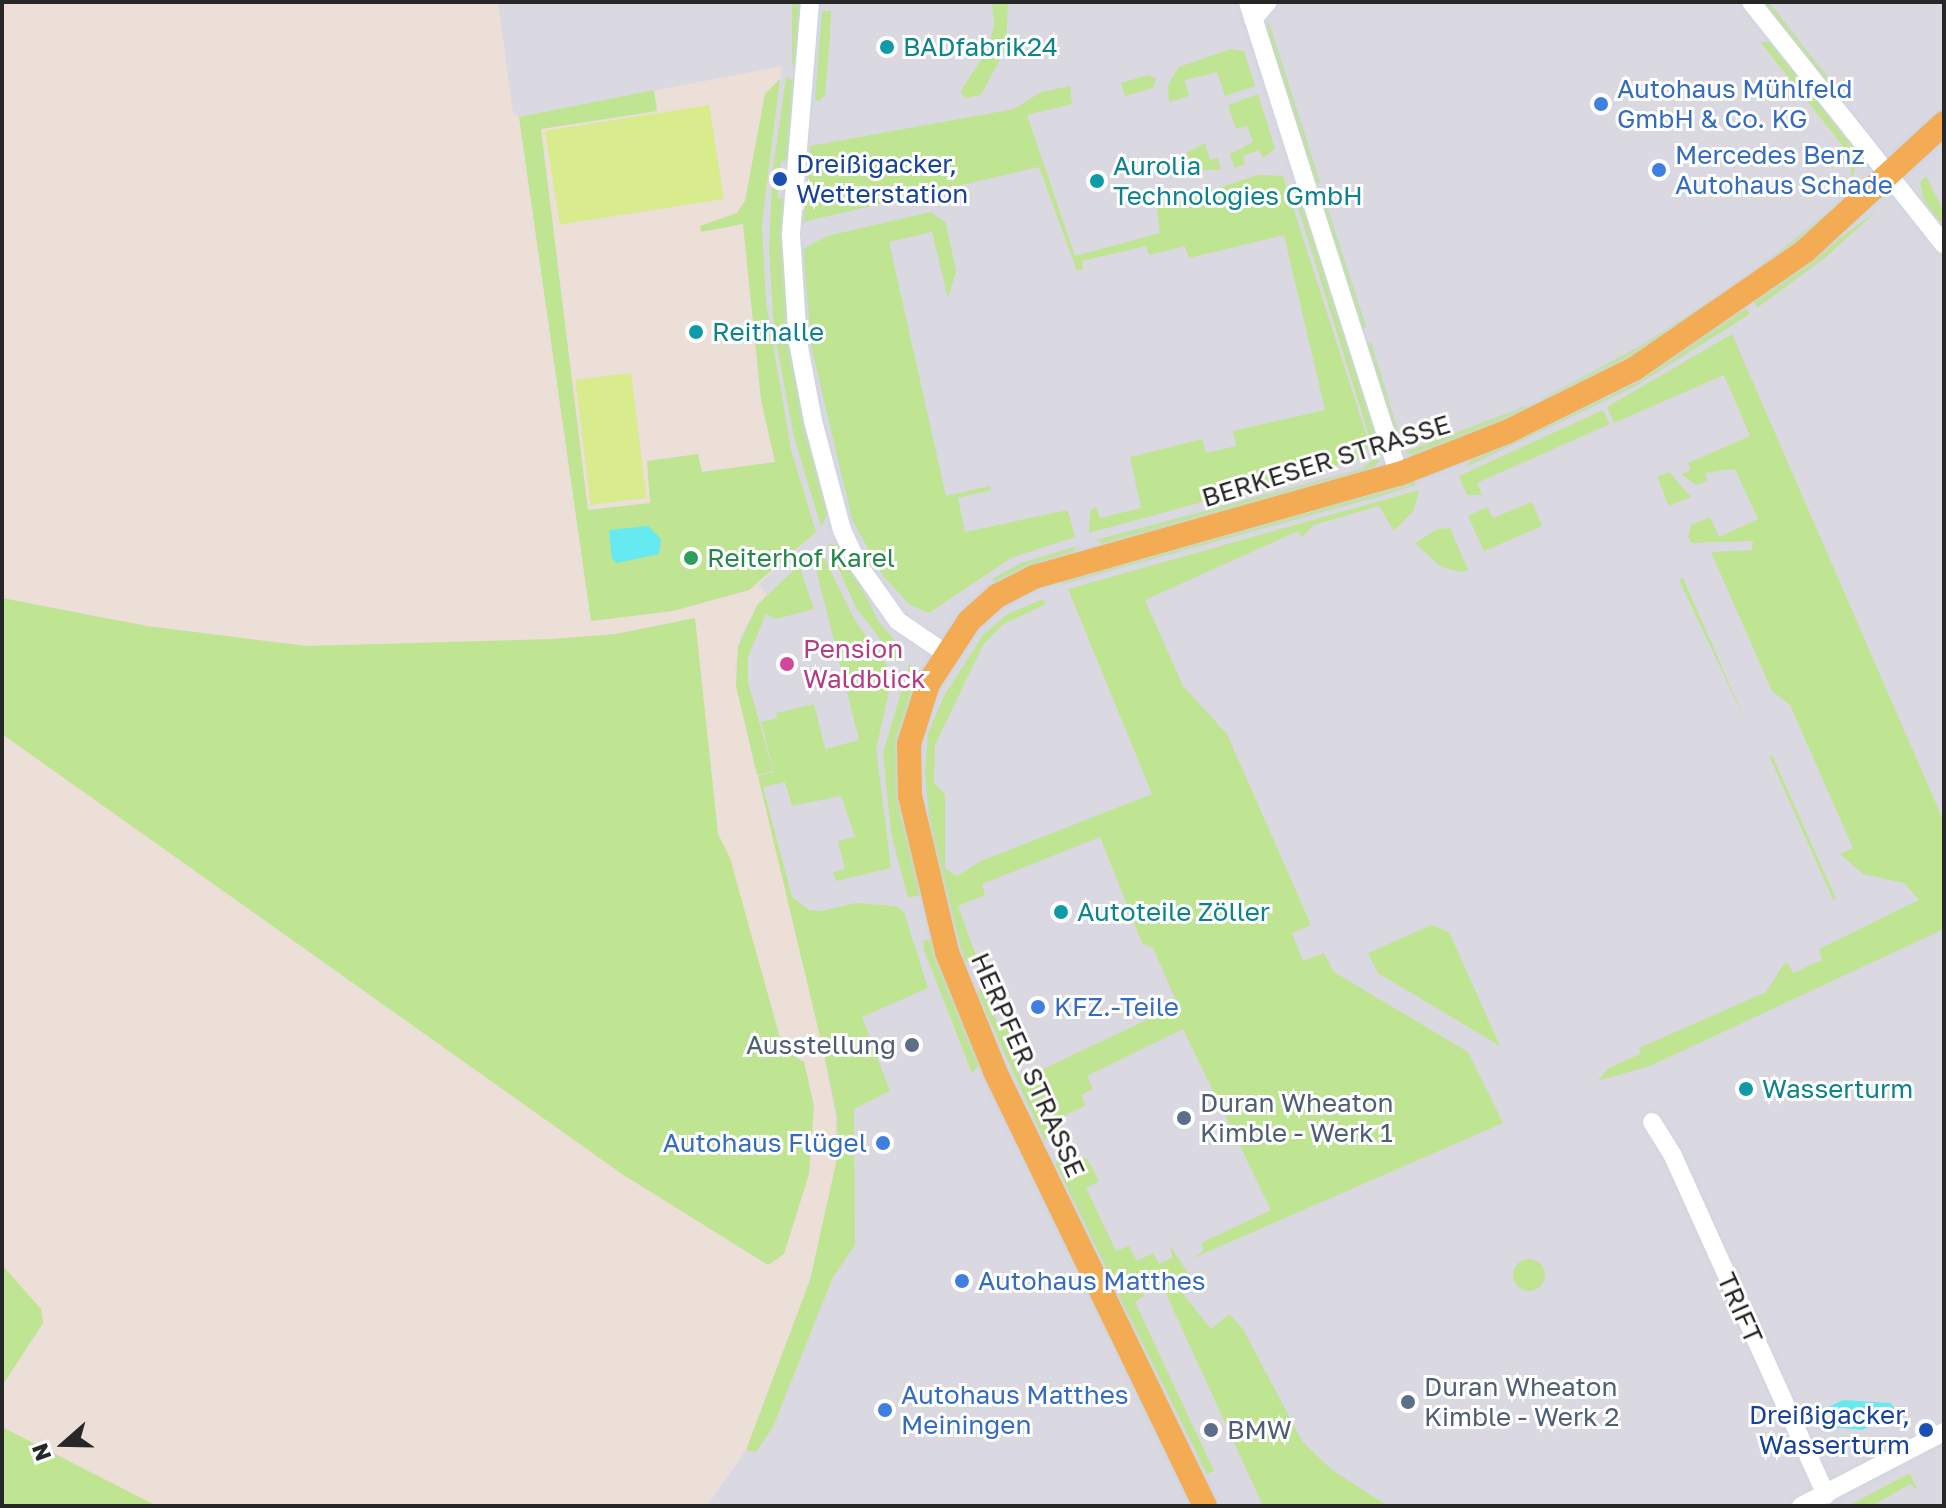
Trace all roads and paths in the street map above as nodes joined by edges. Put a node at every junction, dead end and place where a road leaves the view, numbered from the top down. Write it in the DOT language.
graph roads {
  1 [pos="810,2"];
  2 [pos="1268,2"];
  3 [pos="1751,2"];
  4 [pos="1250,10"];
  5 [pos="1944,123"];
  6 [pos="1890,177"];
  7 [pos="1944,245"];
  8 [pos="1399,474"];
  9 [pos="945,653"];
  10 [pos="1652,1122"];
  11 [pos="1944,1432"];
  12 [pos="1826,1495"];
  13 [pos="1205,1506"];
  14 [pos="1801,1506"];
  1 -- 9 [label="street"];
  2 -- 4 [label="street"];
  3 -- 6 [label="street"];
  4 -- 8 [label="street"];
  5 -- 6 [label="main road, BERKESER STRASSE"];
  6 -- 7 [label="street"];
  6 -- 8 [label="main road, BERKESER STRASSE"];
  8 -- 9 [label="main road, BERKESER STRASSE"];
  9 -- 13 [label="main road, HERPFER STRASSE"];
  10 -- 12 [label="street, TRIFT"];
  11 -- 12 [label="street"];
  12 -- 14 [label="street"];
}
